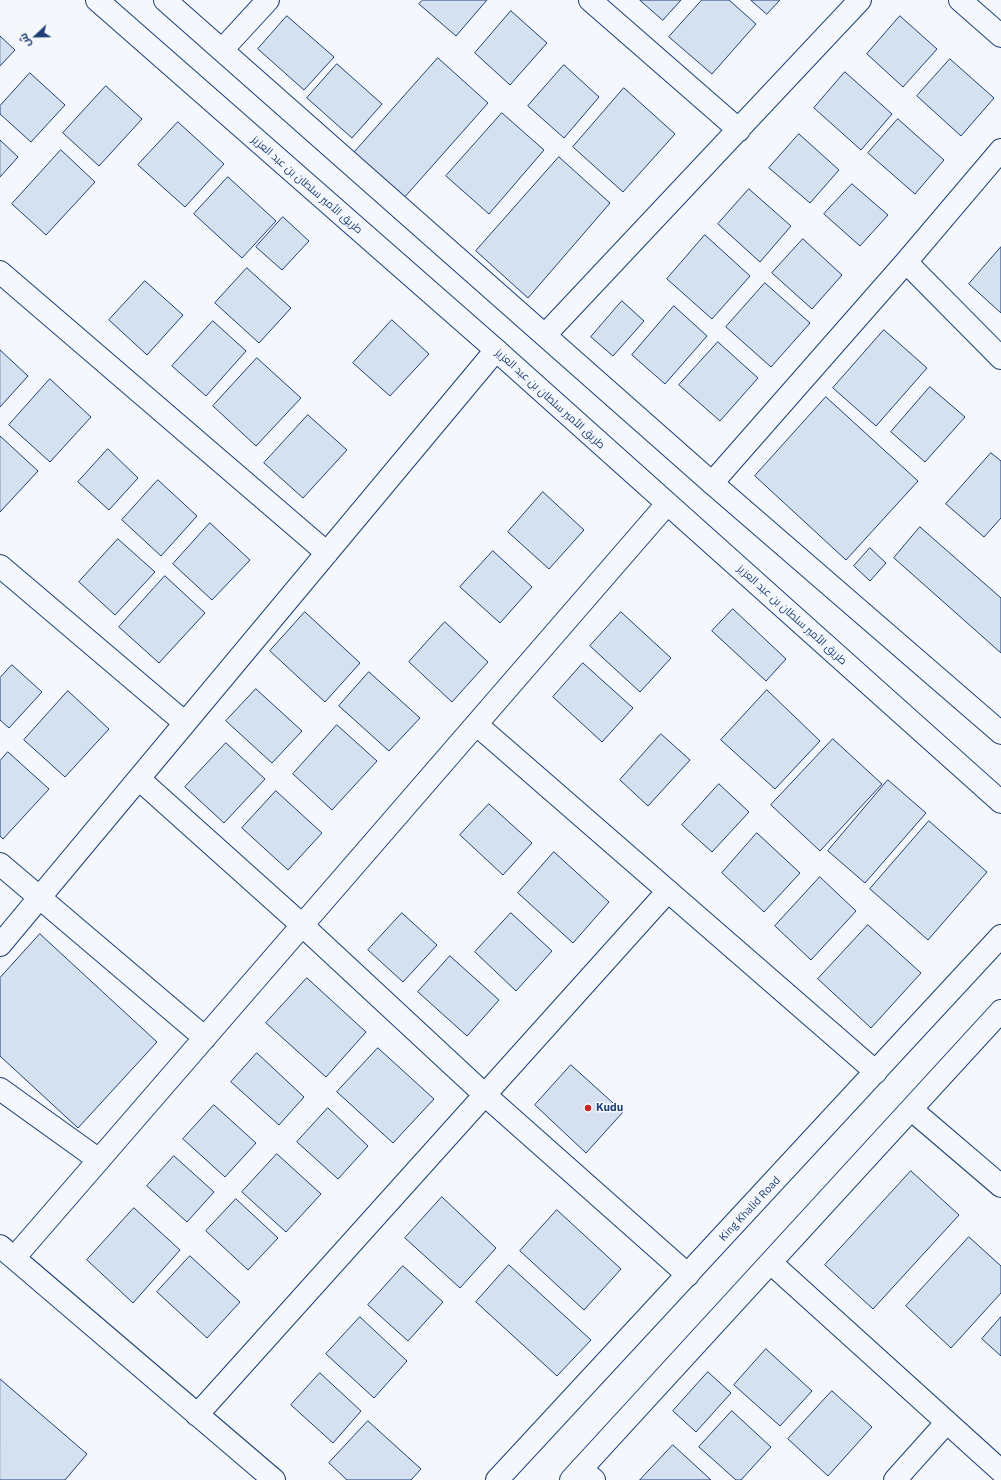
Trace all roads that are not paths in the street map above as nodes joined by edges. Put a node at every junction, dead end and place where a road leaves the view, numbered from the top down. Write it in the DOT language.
graph roads {
  1 [pos="97,0"];
  2 [pos="166,0"];
  3 [pos="268,0"];
  4 [pos="590,0"];
  5 [pos="860,0"];
  6 [pos="960,0"];
  7 [pos="1001,36"];
  8 [pos="222,50"];
  9 [pos="739,130"];
  10 [pos="1001,150"];
  11 [pos="906,262"];
  12 [pos="0,272"];
  13 [pos="545,335"];
  14 [pos="496,350"];
  15 [pos="1001,358"];
  16 [pos="712,483"];
  17 [pos="667,504"];
  18 [pos="327,553"];
  19 [pos="0,566"];
  20 [pos="185,723"];
  21 [pos="477,725"];
  22 [pos="1001,733"];
  23 [pos="139,779"];
  24 [pos="1001,802"];
  25 [pos="0,864"];
  26 [pos="668,891"];
  27 [pos="39,898"];
  28 [pos="303,926"];
  29 [pos="1001,936"];
  30 [pos="0,945"];
  31 [pos="1001,1011"];
  32 [pos="205,1038"];
  33 [pos="876,1072"];
  34 [pos="0,1089"];
  35 [pos="485,1095"];
  36 [pos="912,1110"];
  37 [pos="99,1160"];
  38 [pos="1001,1186"];
  39 [pos="7,1252"];
  40 [pos="771,1263"];
  41 [pos="688,1275"];
  42 [pos="197,1415"];
  43 [pos="947,1422"];
  44 [pos="1001,1471"];
  45 [pos="582,1476"];
  46 [pos="274,1480"];
  47 [pos="497,1480"];
  48 [pos="895,1480"];
  1 -- 14 [label="street, طريق الأمير سلطان بن عبد العزيز"];
  2 -- 8 [label="street"];
  3 -- 8 [label="street"];
  4 -- 9 [label="street"];
  5 -- 9 [label="street"];
  6 -- 7 [label="street"];
  8 -- 13 [label="street"];
  9 -- 13 [label="street"];
  10 -- 11 [label="street"];
  11 -- 15 [label="street"];
  11 -- 16 [label="street"];
  12 -- 18 [label="street"];
  13 -- 16 [label="street"];
  14 -- 17 [label="street, طريق الأمير سلطان بن عبد العزيز"];
  14 -- 18 [label="street"];
  16 -- 22 [label="street"];
  17 -- 21 [label="street"];
  17 -- 24 [label="street, طريق الأمير سلطان بن عبد العزيز"];
  18 -- 20 [label="street"];
  19 -- 20 [label="street"];
  20 -- 23 [label="street"];
  21 -- 26 [label="street"];
  21 -- 28 [label="street"];
  23 -- 27 [label="street"];
  23 -- 28 [label="street"];
  25 -- 27 [label="street"];
  26 -- 33 [label="street"];
  26 -- 35 [label="street"];
  27 -- 30 [label="street"];
  27 -- 32 [label="street"];
  28 -- 32 [label="street"];
  28 -- 35 [label="street"];
  29 -- 33 [label="street, King Khalid Road"];
  31 -- 36 [label="street"];
  32 -- 37 [label="street"];
  33 -- 41 [label="street, King Khalid Road"];
  34 -- 37 [label="street"];
  35 -- 41 [label="street"];
  35 -- 42 [label="street"];
  36 -- 38 [label="street"];
  36 -- 40 [label="street"];
  37 -- 39 [label="street"];
  39 -- 42 [label="street"];
  40 -- 43 [label="street"];
  40 -- 45 [label="street"];
  41 -- 47 [label="street, King Khalid Road"];
  42 -- 46 [label="street"];
  43 -- 44 [label="street"];
  43 -- 48 [label="street"];
}
